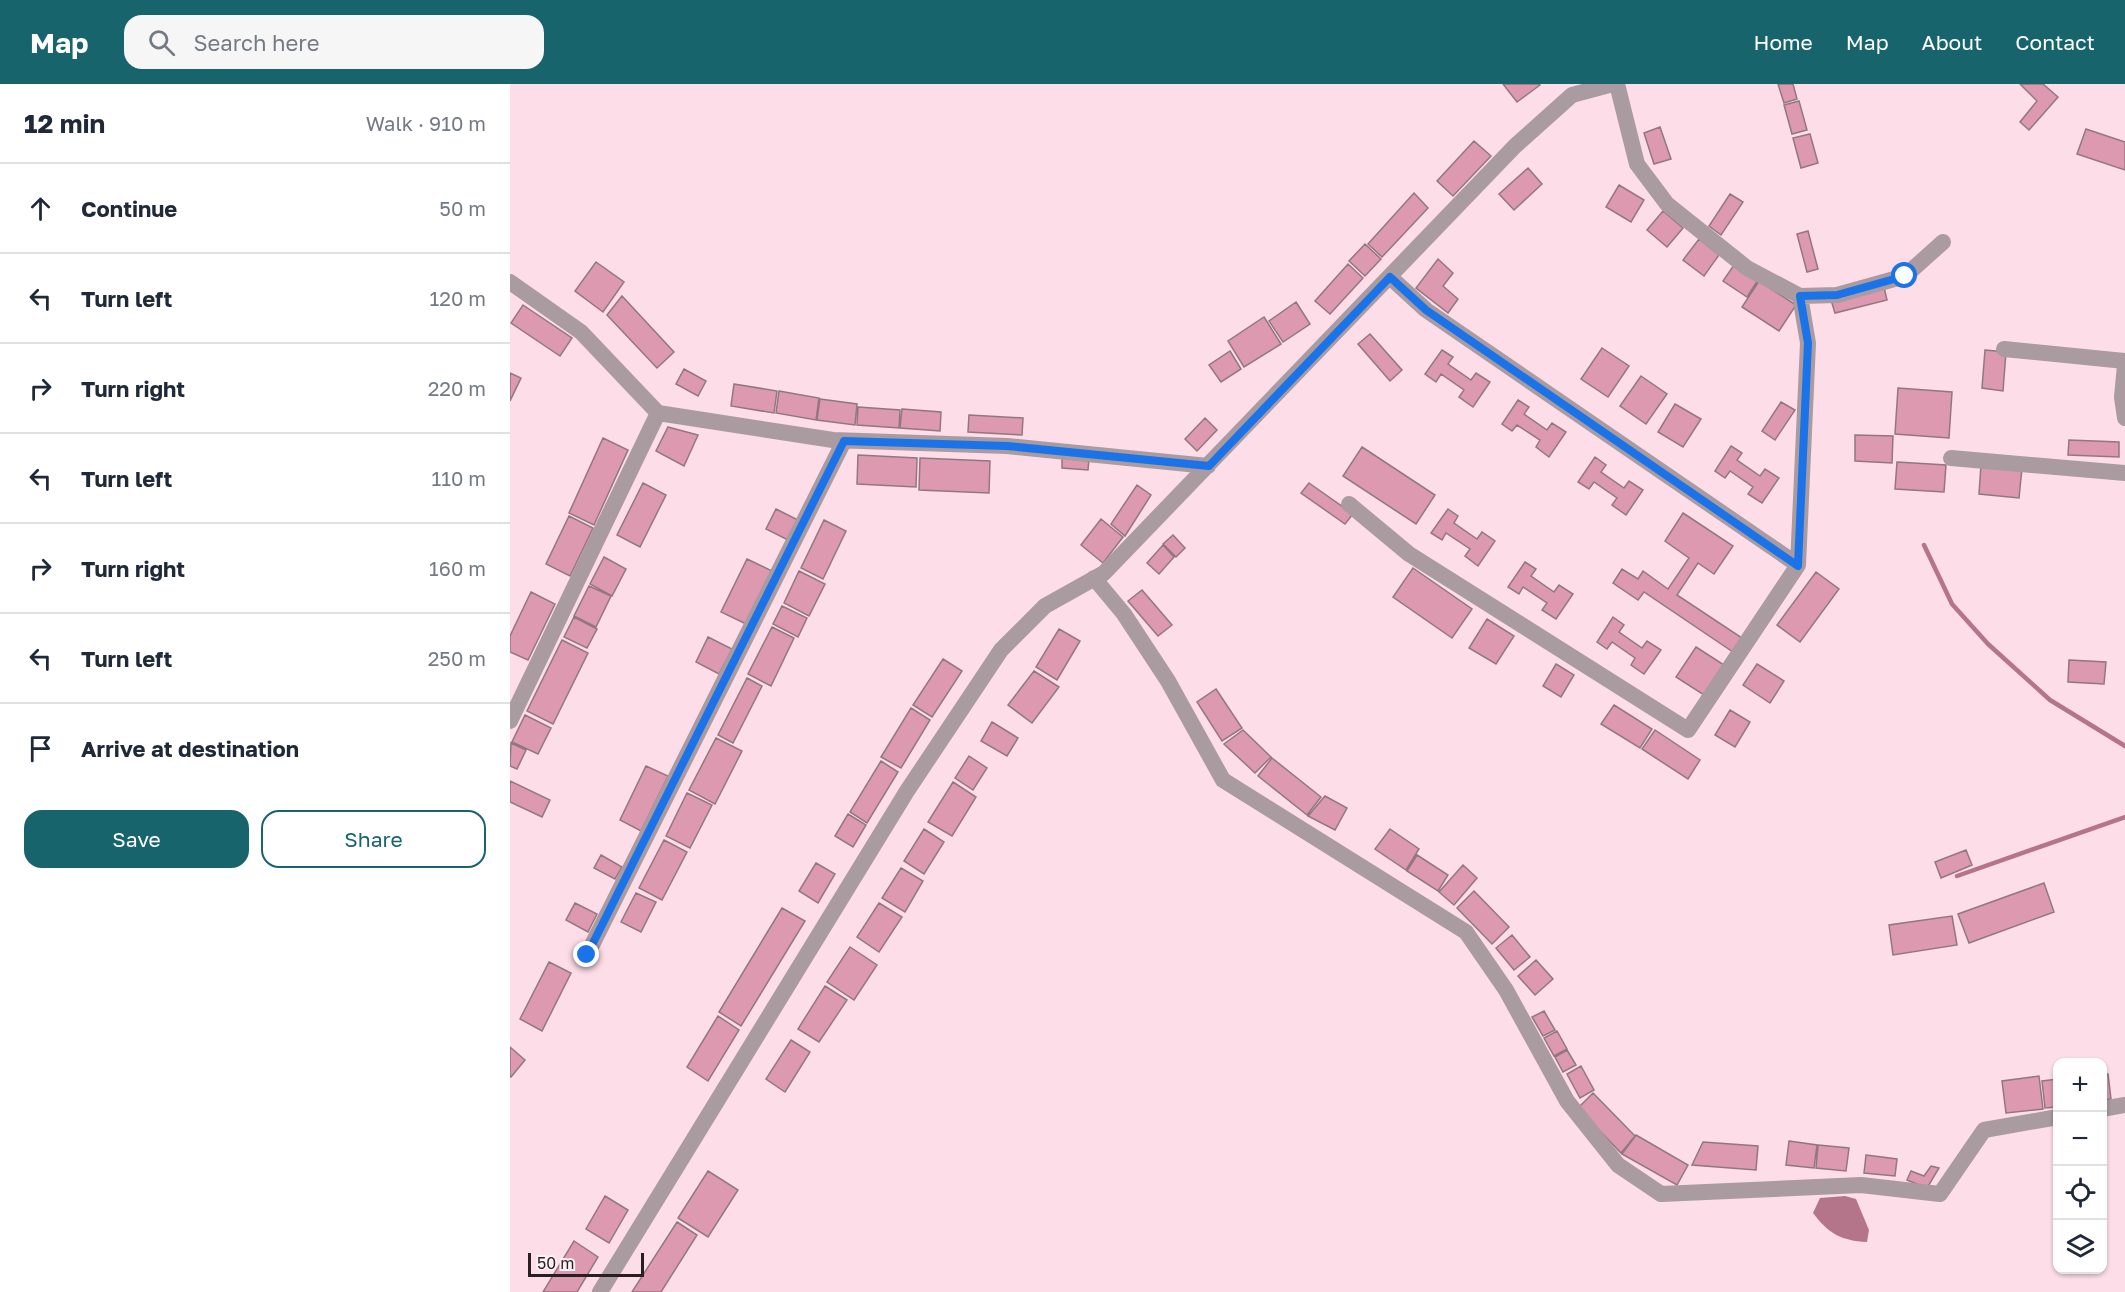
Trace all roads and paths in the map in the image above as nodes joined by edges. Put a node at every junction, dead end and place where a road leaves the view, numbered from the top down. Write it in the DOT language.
graph roads {
  1 [pos="1615,84"];
  2 [pos="1943,242"];
  3 [pos="1390,277"];
  4 [pos="510,282"];
  5 [pos="1800,296"];
  6 [pos="2004,349"];
  7 [pos="2125,363"];
  8 [pos="658,412"];
  9 [pos="2125,418"];
  10 [pos="844,441"];
  11 [pos="1951,458"];
  12 [pos="1209,466"];
  13 [pos="2125,473"];
  14 [pos="1348,504"];
  15 [pos="1798,566"];
  16 [pos="1094,578"];
  17 [pos="510,721"];
  18 [pos="587,955"];
  19 [pos="2125,1105"];
  20 [pos="2107,1108"];
  21 [pos="2053,1118"];
  22 [pos="600,1292"];
  1 -- 3 [label="street"];
  1 -- 5 [label="street"];
  2 -- 5 [label="street"];
  3 -- 12 [label="street"];
  3 -- 15 [label="street"];
  4 -- 8 [label="street"];
  5 -- 15 [label="street"];
  6 -- 7 [label="street"];
  7 -- 9 [label="street"];
  8 -- 10 [label="street"];
  8 -- 17 [label="street"];
  10 -- 12 [label="street"];
  10 -- 18 [label="street"];
  11 -- 13 [label="street"];
  12 -- 16 [label="street"];
  14 -- 15 [label="street"];
  16 -- 21 [label="street"];
  16 -- 22 [label="street"];
  19 -- 20 [label="street"];
}
